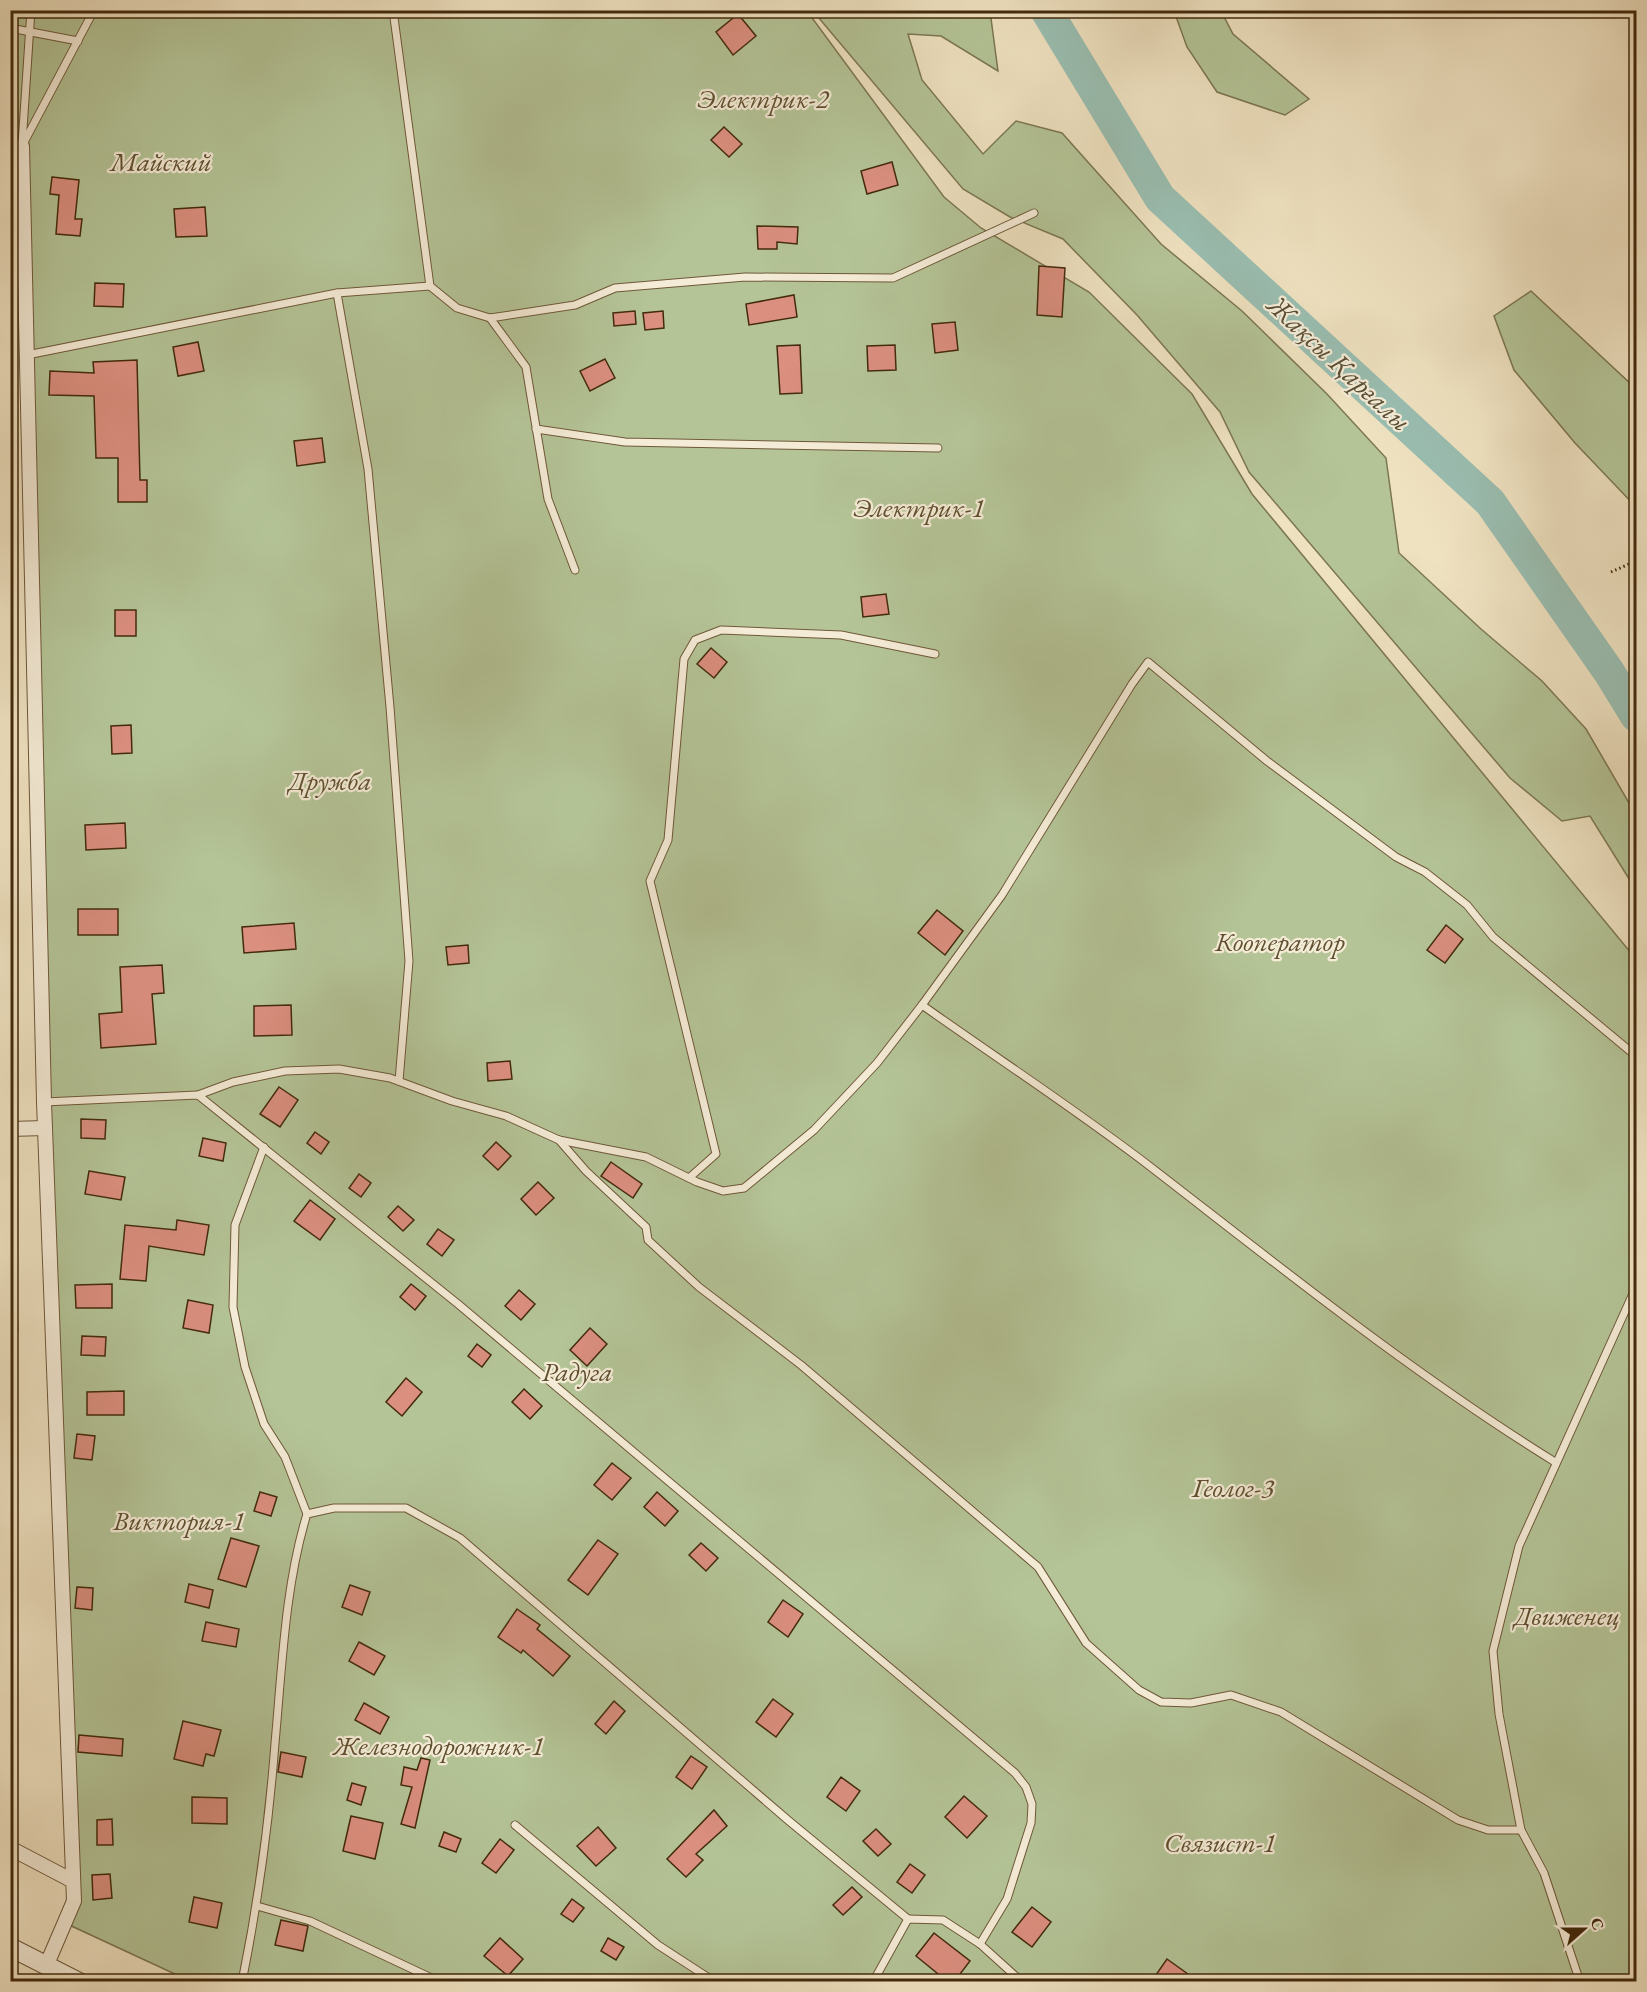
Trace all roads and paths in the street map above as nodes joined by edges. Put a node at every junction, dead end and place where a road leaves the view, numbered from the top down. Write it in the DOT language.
graph roads {
  1 [pos="31,10"];
  2 [pos="94,10"];
  3 [pos="393,10"];
  4 [pos="10,28"];
  5 [pos="29,32"];
  6 [pos="78,41"];
  7 [pos="16,146"];
  8 [pos="17,179"];
  9 [pos="1034,213"];
  10 [pos="430,286"];
  11 [pos="337,293"];
  12 [pos="490,318"];
  13 [pos="27,355"];
  14 [pos="536,429"];
  15 [pos="938,448"];
  16 [pos="1636,561"];
  17 [pos="575,570"];
  18 [pos="1611,572"];
  19 [pos="935,654"];
  20 [pos="922,1005"];
  21 [pos="1636,1056"];
  22 [pos="399,1081"];
  23 [pos="198,1095"];
  24 [pos="44,1102"];
  25 [pos="45,1128"];
  26 [pos="10,1129"];
  27 [pos="559,1140"];
  28 [pos="264,1147"];
  29 [pos="689,1178"];
  30 [pos="10,1233"];
  31 [pos="1636,1287"];
  32 [pos="10,1333"];
  33 [pos="1555,1462"];
  34 [pos="307,1514"];
  35 [pos="515,1825"];
  36 [pos="1521,1830"];
  37 [pos="10,1848"];
  38 [pos="73,1881"];
  39 [pos="257,1906"];
  40 [pos="908,1919"];
  41 [pos="980,1944"];
  42 [pos="10,1947"];
  43 [pos="47,1964"];
  44 [pos="79,1982"];
  45 [pos="242,1982"];
  46 [pos="440,1982"];
  47 [pos="715,1982"];
  48 [pos="873,1982"];
  49 [pos="1022,1982"];
  50 [pos="1580,1982"];
  1 -- 5 [label="lane"];
  2 -- 6 [label="lane"];
  3 -- 10 [label="lane"];
  4 -- 5 [label="lane"];
  5 -- 6 [label="lane"];
  5 -- 7 [label="lane"];
  6 -- 7 [label="lane"];
  7 -- 8 [label="street"];
  8 -- 13 [label="street"];
  9 -- 12 [label="lane"];
  10 -- 11 [label="lane"];
  10 -- 12 [label="lane"];
  11 -- 13 [label="lane"];
  11 -- 22 [label="lane"];
  12 -- 14 [label="lane"];
  13 -- 24 [label="street"];
  14 -- 15 [label="lane"];
  14 -- 17 [label="lane"];
  16 -- 18 [label="path"];
  19 -- 29 [label="lane"];
  20 -- 21 [label="lane"];
  20 -- 29 [label="lane"];
  20 -- 33 [label="lane"];
  22 -- 23 [label="lane"];
  22 -- 27 [label="lane"];
  23 -- 24 [label="lane"];
  23 -- 28 [label="lane"];
  24 -- 25 [label="street"];
  25 -- 26 [label="street"];
  25 -- 38 [label="street"];
  27 -- 29 [label="lane"];
  27 -- 36 [label="lane"];
  28 -- 34 [label="lane"];
  28 -- 41 [label="lane"];
  30 -- 32 [label="lane"];
  31 -- 33 [label="lane"];
  33 -- 36 [label="lane"];
  34 -- 39 [label="lane"];
  34 -- 40 [label="lane"];
  35 -- 47 [label="lane"];
  36 -- 50 [label="lane"];
  37 -- 38 [label="street"];
  38 -- 43 [label="street"];
  39 -- 45 [label="lane"];
  39 -- 46 [label="lane"];
  40 -- 41 [label="lane"];
  40 -- 48 [label="lane"];
  41 -- 49 [label="lane"];
  42 -- 43 [label="street"];
  43 -- 44 [label="street"];
}
